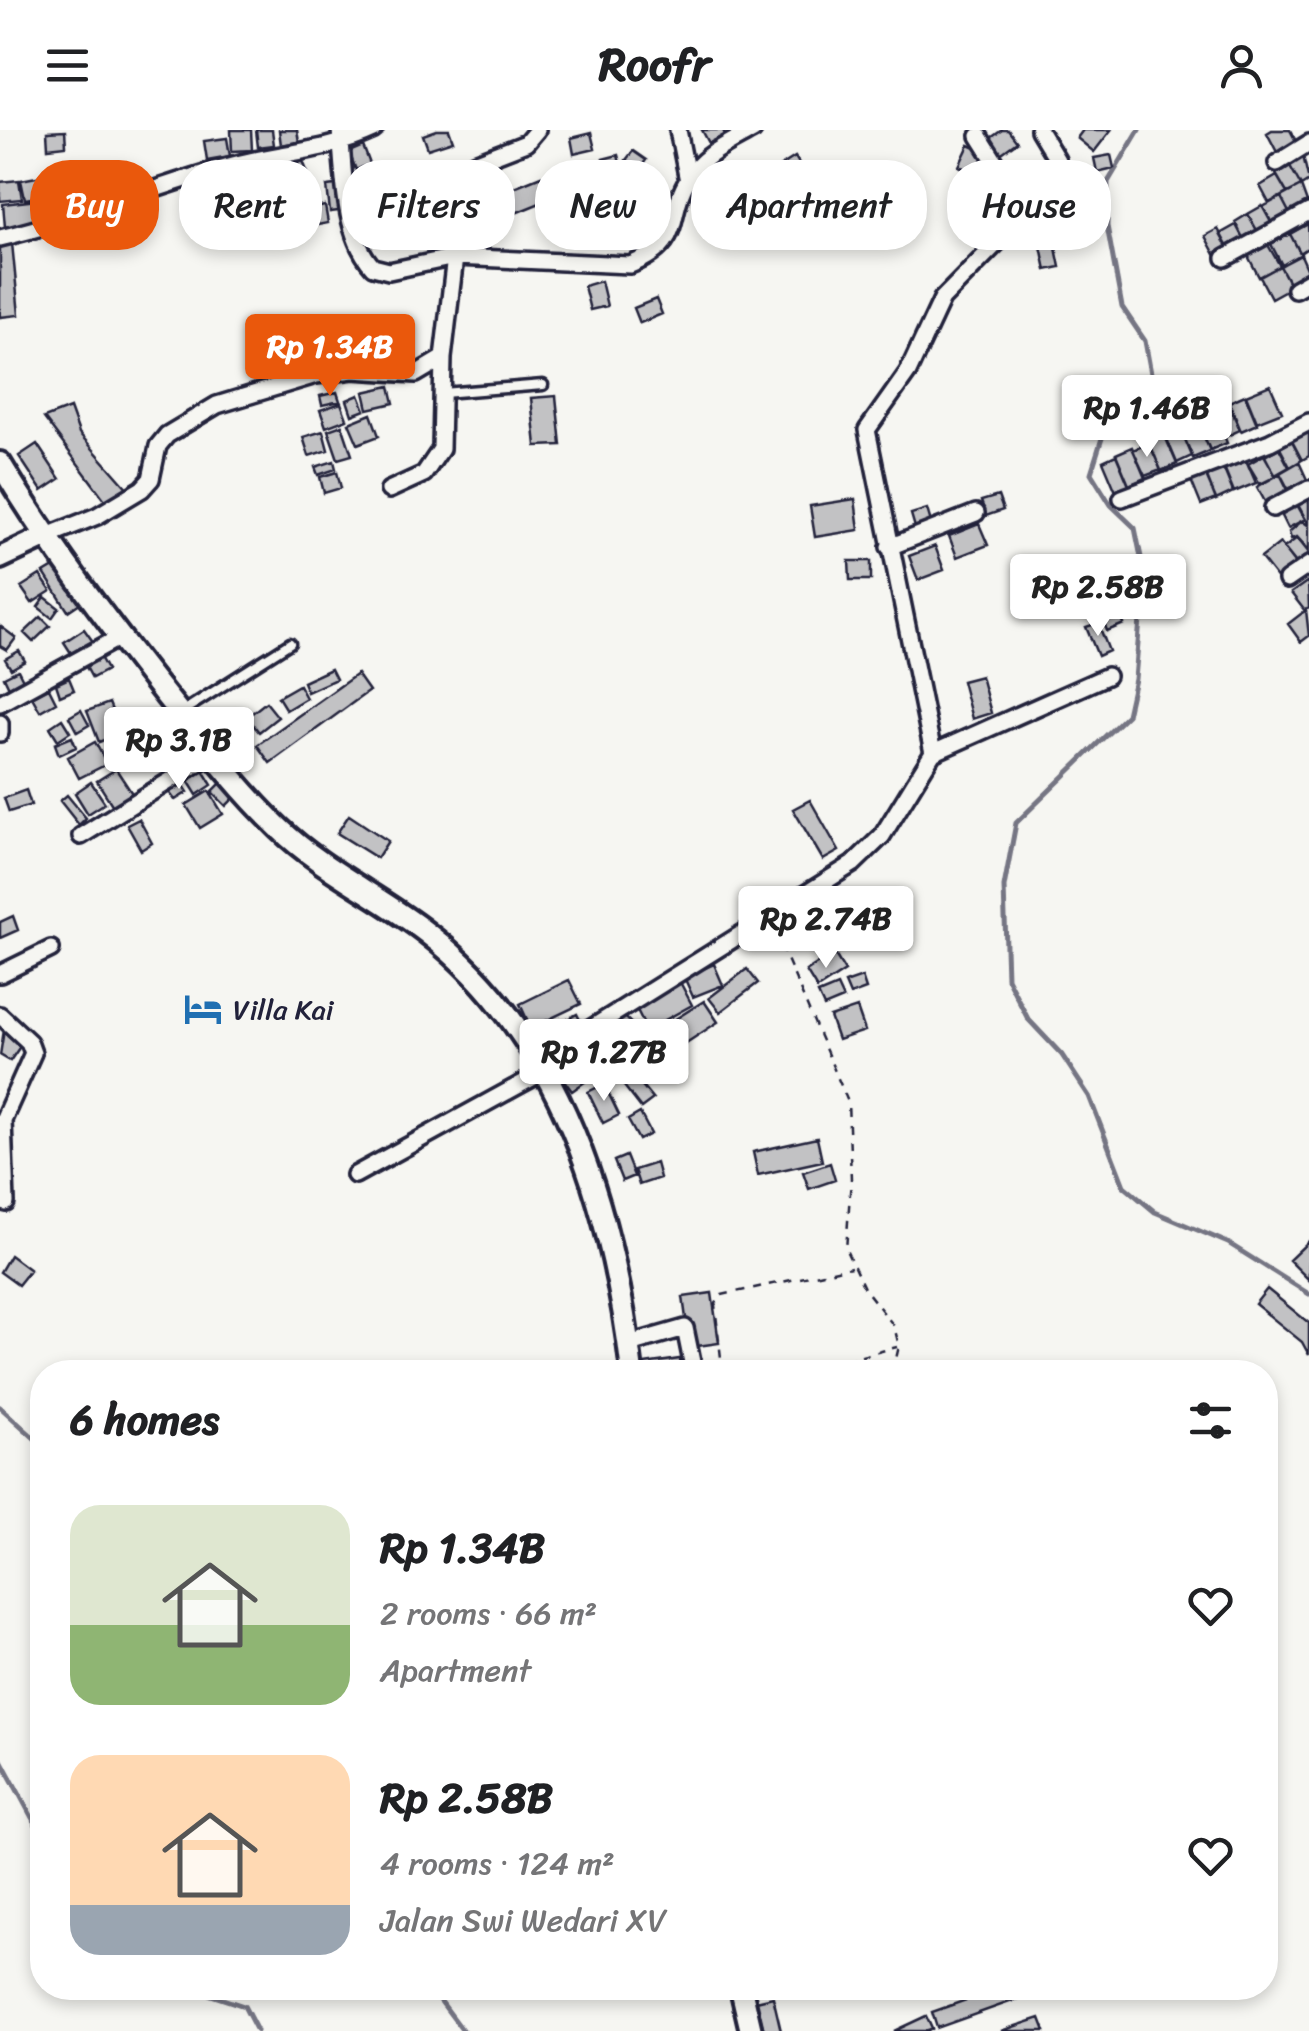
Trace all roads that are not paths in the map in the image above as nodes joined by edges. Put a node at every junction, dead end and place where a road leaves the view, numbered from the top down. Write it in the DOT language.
graph roads {
  1 [pos="374,130"];
  2 [pos="537,130"];
  3 [pos="678,130"];
  4 [pos="752,130"];
  5 [pos="1040,130"];
  6 [pos="979,136"];
  7 [pos="341,137"];
  8 [pos="1309,143"];
  9 [pos="481,160"];
  10 [pos="994,160"];
  11 [pos="1056,160"];
  12 [pos="1277,163"];
  13 [pos="688,180"];
  14 [pos="1309,212"];
  15 [pos="0,238"];
  16 [pos="363,250"];
  17 [pos="989,250"];
  18 [pos="454,257"];
  19 [pos="1225,258"];
  20 [pos="444,358"];
  21 [pos="543,385"];
  22 [pos="443,392"];
  23 [pos="1309,422"];
  24 [pos="0,462"];
  25 [pos="1309,488"];
  26 [pos="388,490"];
  27 [pos="1122,498"];
  28 [pos="1272,508"];
  29 [pos="976,513"];
  30 [pos="46,536"];
  31 [pos="889,547"];
  32 [pos="0,558"];
  33 [pos="1309,565"];
  34 [pos="1287,580"];
  35 [pos="120,637"];
  36 [pos="290,643"];
  37 [pos="1107,676"];
  38 [pos="0,703"];
  39 [pos="180,713"];
  40 [pos="0,723"];
  41 [pos="0,733"];
  42 [pos="934,753"];
  43 [pos="213,754"];
  44 [pos="81,836"];
  45 [pos="51,950"];
  46 [pos="0,974"];
  47 [pos="0,1014"];
  48 [pos="541,1067"];
  49 [pos="355,1175"];
  50 [pos="6,1202"];
  51 [pos="628,1344"];
  52 [pos="630,1360"];
  53 [pos="692,1360"];
  54 [pos="745,2000"];
  55 [pos="751,2031"];
  1 -- 7 [label="street"];
  2 -- 9 [label="street"];
  3 -- 13 [label="street"];
  4 -- 13 [label="street"];
  5 -- 11 [label="street"];
  6 -- 10 [label="street"];
  7 -- 15 [label="street"];
  8 -- 12 [label="street"];
  13 -- 18 [label="street"];
  14 -- 19 [label="street"];
  16 -- 18 [label="street"];
  17 -- 31 [label="street"];
  18 -- 20 [label="street"];
  20 -- 22 [label="street"];
  20 -- 30 [label="street"];
  21 -- 22 [label="lane"];
  22 -- 26 [label="street"];
  23 -- 27 [label="street"];
  24 -- 30 [label="street"];
  25 -- 28 [label="street"];
  29 -- 31 [label="street"];
  30 -- 32 [label="street"];
  30 -- 35 [label="street"];
  31 -- 42 [label="street"];
  33 -- 34 [label="street"];
  35 -- 38 [label="street"];
  35 -- 39 [label="street"];
  36 -- 39 [label="lane"];
  37 -- 42 [label="street"];
  39 -- 43 [label="street"];
  40 -- 41 [label="street"];
  42 -- 48 [label="street"];
  43 -- 44 [label="street"];
  43 -- 48 [label="street"];
  45 -- 46 [label="street"];
  47 -- 50 [label="street"];
  48 -- 49 [label="street"];
  48 -- 51 [label="street"];
  51 -- 52 [label="street"];
  51 -- 53 [label="street"];
  54 -- 55 [label="street"];
}
